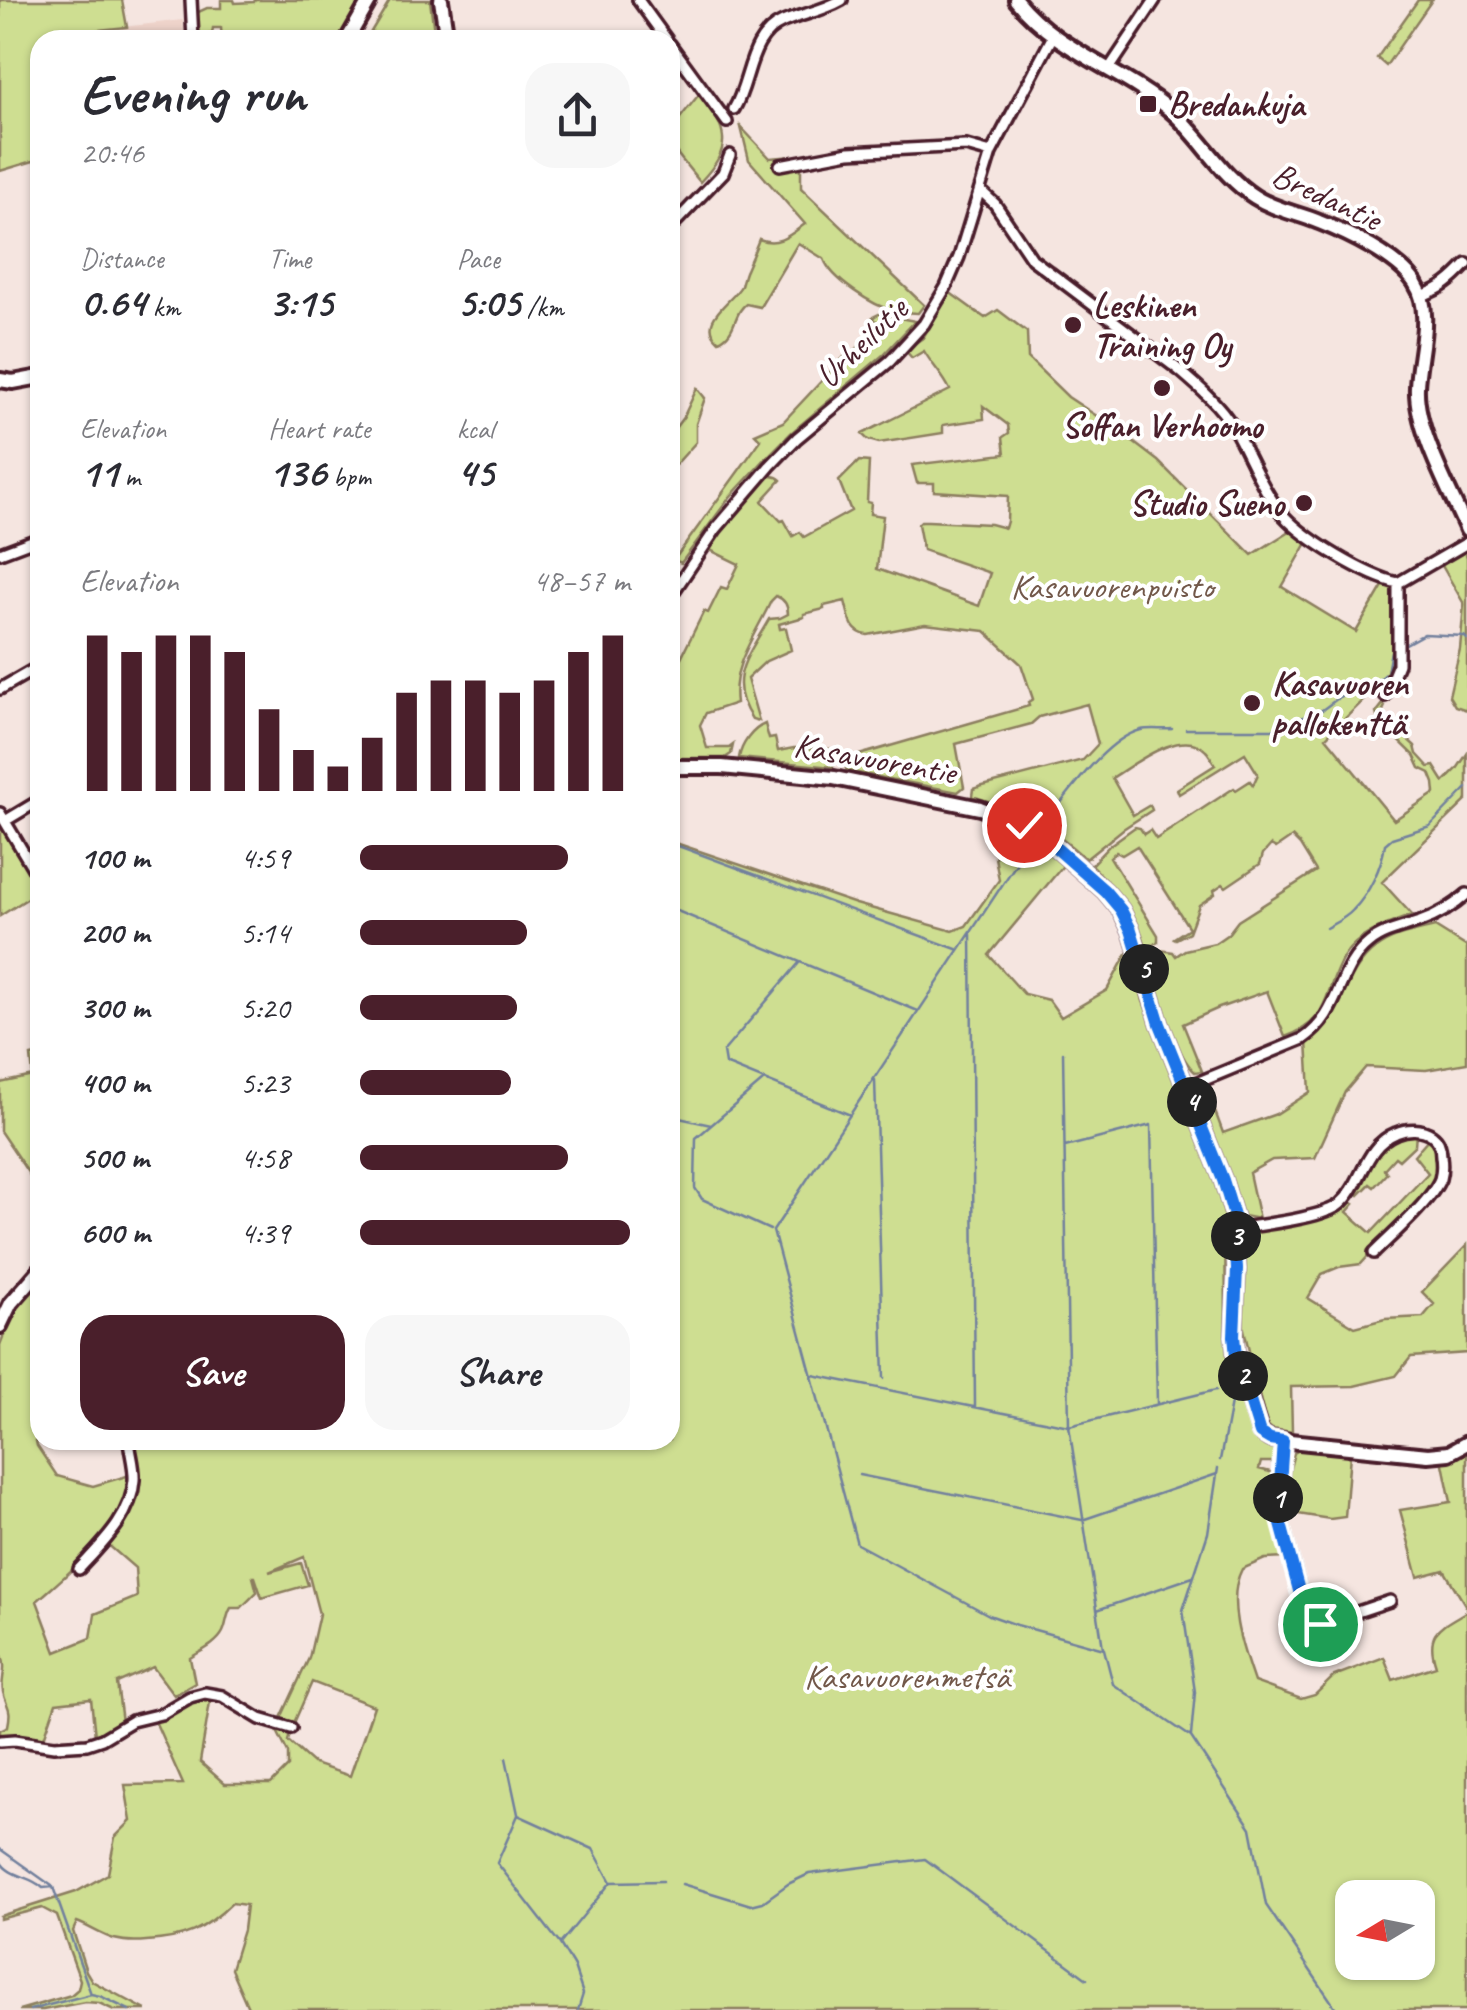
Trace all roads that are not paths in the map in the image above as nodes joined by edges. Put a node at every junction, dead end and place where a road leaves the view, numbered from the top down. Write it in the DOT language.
graph roads {
  1 [pos="192,0"];
  2 [pos="370,0"];
  3 [pos="378,0"];
  4 [pos="441,0"];
  5 [pos="638,0"];
  6 [pos="842,0"];
  7 [pos="1016,0"];
  8 [pos="1155,0"];
  9 [pos="360,20"];
  10 [pos="193,30"];
  11 [pos="354,30"];
  12 [pos="446,30"];
  13 [pos="659,30"];
  14 [pos="1054,34"];
  15 [pos="680,58"];
  16 [pos="1109,69"];
  17 [pos="734,109"];
  18 [pos="728,122"];
  19 [pos="991,153"];
  20 [pos="730,155"];
  21 [pos="780,165"];
  22 [pos="980,190"];
  23 [pos="680,218"];
  24 [pos="1467,265"];
  25 [pos="1421,296"];
  26 [pos="30,376"];
  27 [pos="0,380"];
  28 [pos="1467,530"];
  29 [pos="30,542"];
  30 [pos="1467,542"];
  31 [pos="0,553"];
  32 [pos="680,581"];
  33 [pos="1398,583"];
  34 [pos="30,672"];
  35 [pos="0,689"];
  36 [pos="1385,696"];
  37 [pos="680,767"];
  38 [pos="30,805"];
  39 [pos="3,817"];
  40 [pos="30,863"];
  41 [pos="1467,894"];
  42 [pos="1186,1087"];
  43 [pos="1236,1230"];
  44 [pos="1374,1254"];
  45 [pos="30,1282"];
  46 [pos="0,1322"];
  47 [pos="1283,1441"];
  48 [pos="1467,1443"];
  49 [pos="131,1450"];
  50 [pos="79,1569"];
  51 [pos="1390,1601"];
  52 [pos="291,1728"];
  53 [pos="0,1741"];
  1 -- 10 [label="street"];
  2 -- 9 [label="street"];
  3 -- 9 [label="street"];
  4 -- 12 [label="street"];
  5 -- 13 [label="street"];
  6 -- 17 [label="street"];
  7 -- 14 [label="street, Bredantie"];
  8 -- 16 [label="street"];
  9 -- 11 [label="street"];
  14 -- 16 [label="street, Bredantie"];
  14 -- 19 [label="street, Urheilutie"];
  15 -- 18 [label="street"];
  16 -- 25 [label="street, Bredantie"];
  19 -- 21 [label="street"];
  19 -- 22 [label="street, Urheilutie"];
  20 -- 23 [label="street"];
  22 -- 32 [label="street, Urheilutie"];
  22 -- 33 [label="street"];
  24 -- 25 [label="street"];
  25 -- 28 [label="street"];
  26 -- 27 [label="street"];
  29 -- 31 [label="street"];
  30 -- 33 [label="street"];
  33 -- 36 [label="street"];
  34 -- 35 [label="street"];
  37 -- 42 [label="street, Kasavuorentie"];
  38 -- 39 [label="street"];
  39 -- 40 [label="street"];
  41 -- 42 [label="street"];
  42 -- 43 [label="street, Kasavuorentie"];
  43 -- 44 [label="street"];
  43 -- 47 [label="street, Kasavuorentie"];
  45 -- 46 [label="street"];
  47 -- 48 [label="street"];
  47 -- 51 [label="street"];
  49 -- 50 [label="street"];
  52 -- 53 [label="street"];
}
